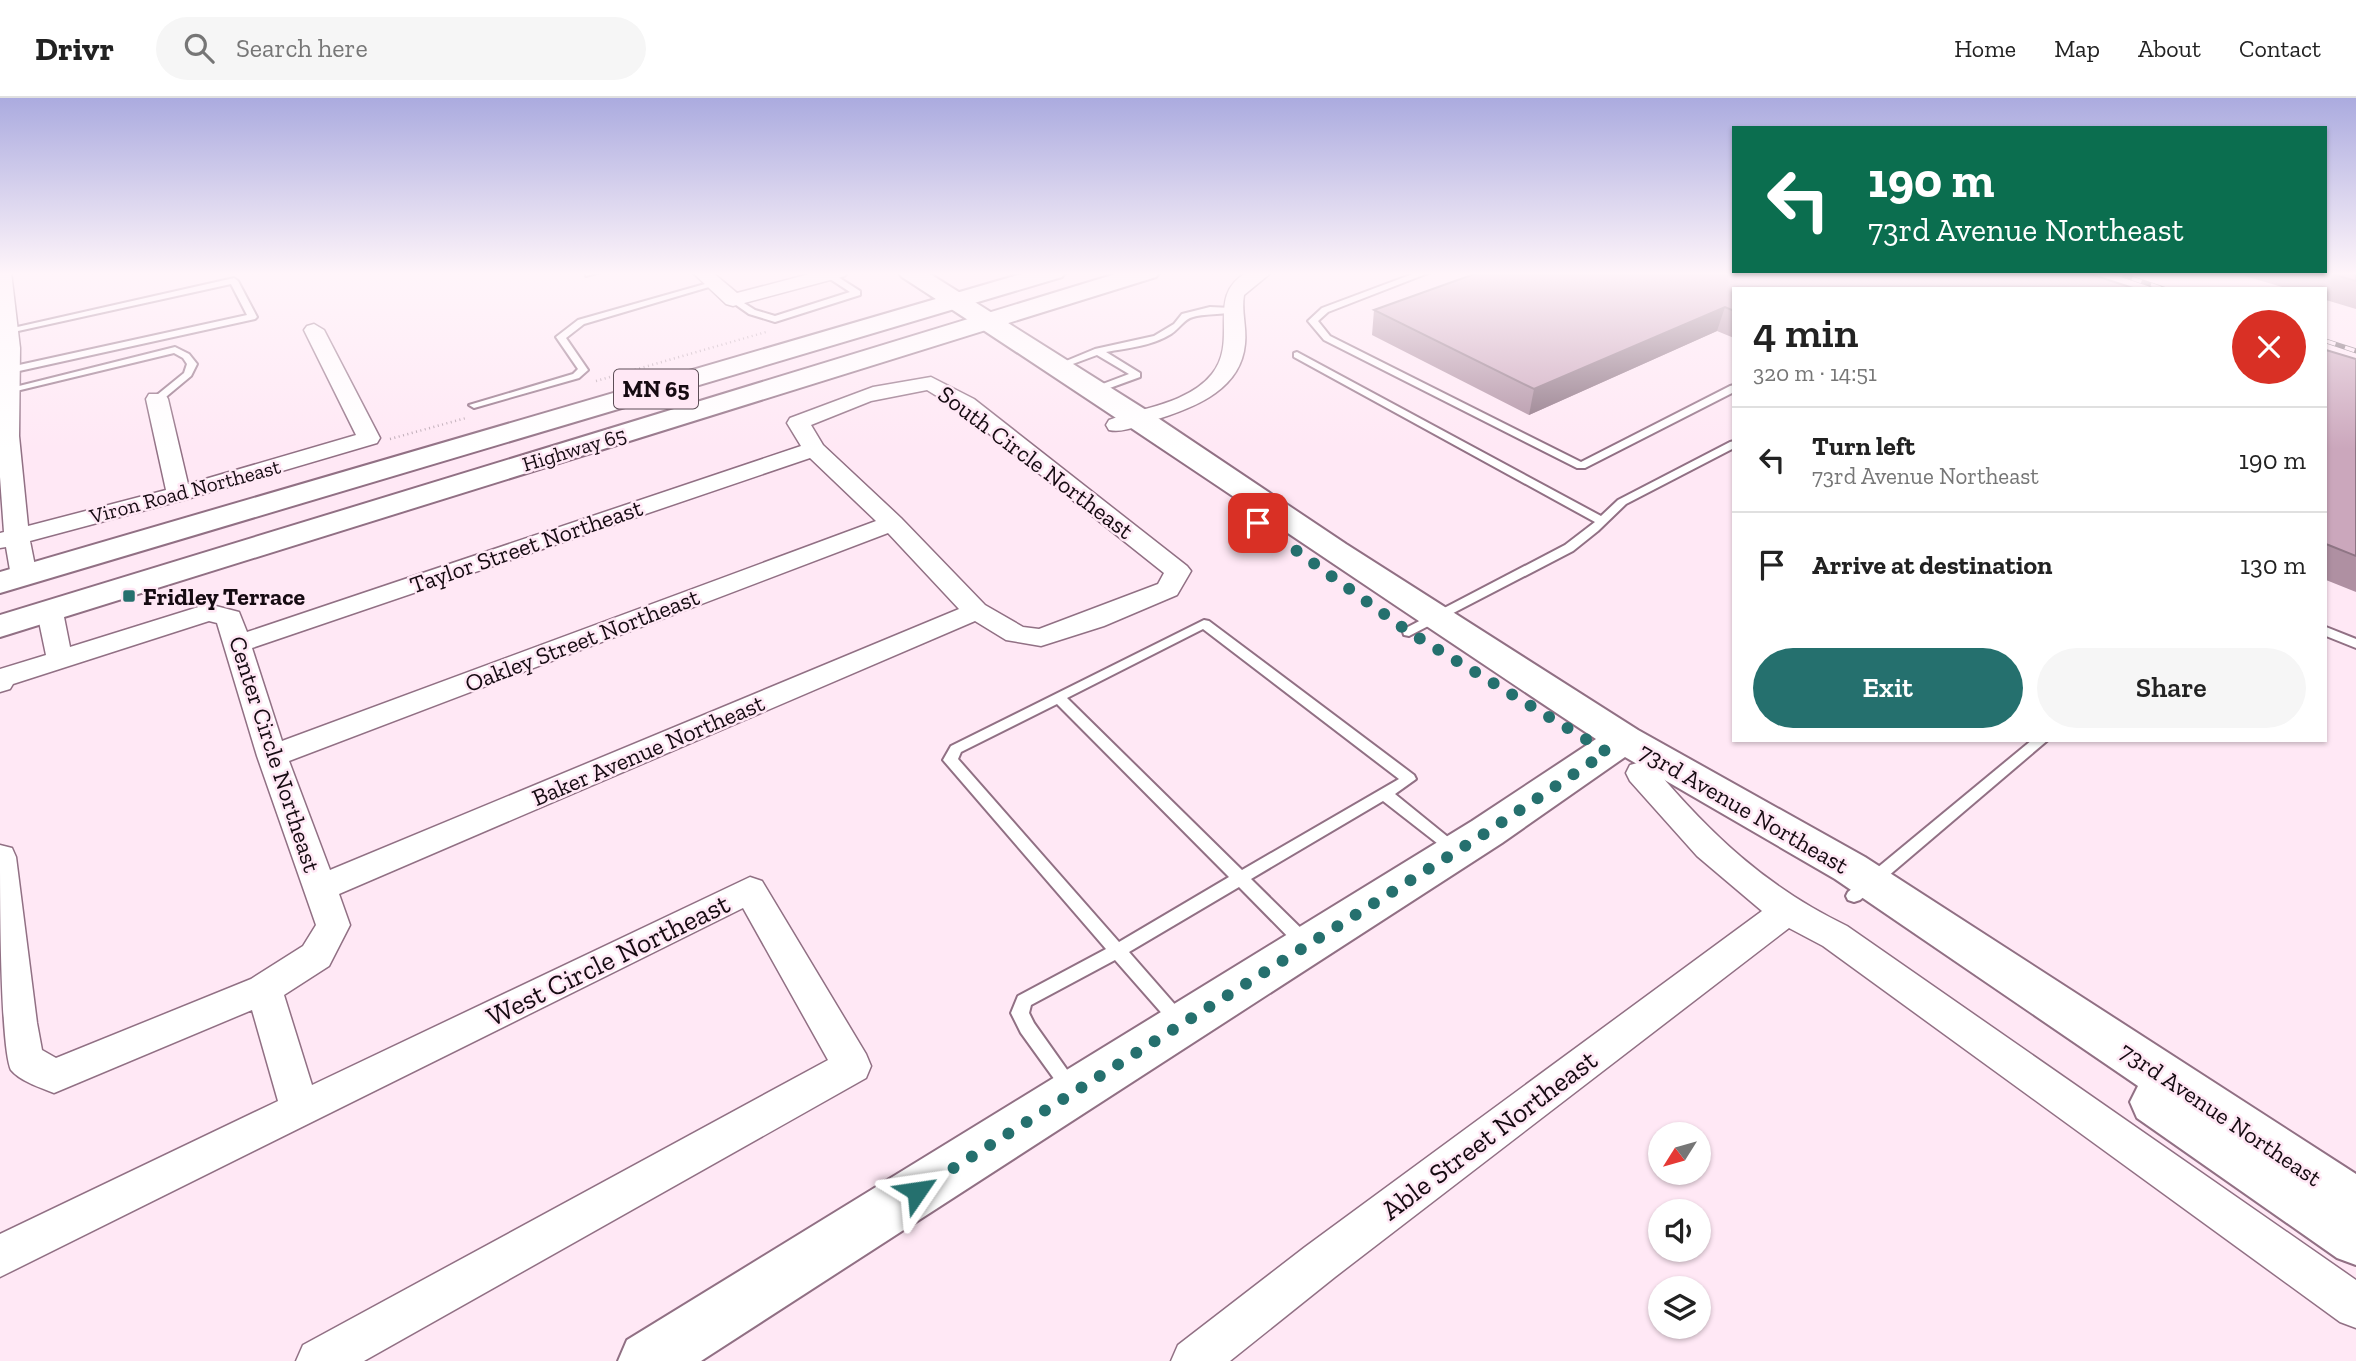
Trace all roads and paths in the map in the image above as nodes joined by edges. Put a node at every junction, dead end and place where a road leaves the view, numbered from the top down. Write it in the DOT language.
graph roads {
  1 [pos="51,331"];
  2 [pos="197,331"];
  3 [pos="314,331"];
  4 [pos="569,331"];
  5 [pos="754,331"];
  6 [pos="920,331"];
  7 [pos="927,331"];
  8 [pos="992,331"];
  9 [pos="996,331"];
  10 [pos="1171,331"];
  11 [pos="1233,331"];
  12 [pos="1321,331"];
  13 [pos="7,343"];
  14 [pos="1098,351"];
  15 [pos="1297,355"];
  16 [pos="1059,366"];
  17 [pos="9,380"];
  18 [pos="594,381"];
  19 [pos="1732,389"];
  20 [pos="1096,390"];
  21 [pos="157,399"];
  22 [pos="476,410"];
  23 [pos="1126,421"];
  24 [pos="369,438"];
  25 [pos="1732,445"];
  26 [pos="814,449"];
  27 [pos="179,494"];
  28 [pos="1602,521"];
  29 [pos="892,523"];
  30 [pos="8,538"];
  31 [pos="12,580"];
  32 [pos="976,611"];
  33 [pos="50,612"];
  34 [pos="1422,624"];
  35 [pos="0,626"];
  36 [pos="2327,631"];
  37 [pos="238,643"];
  38 [pos="2356,644"];
  39 [pos="61,659"];
  40 [pos="1,678"];
  41 [pos="1059,698"];
  42 [pos="2039,742"];
  43 [pos="1624,754"];
  44 [pos="272,756"];
  45 [pos="1383,793"];
  46 [pos="1457,851"];
  47 [pos="0,857"];
  48 [pos="1241,878"];
  49 [pos="320,888"];
  50 [pos="1862,889"];
  51 [pos="1787,911"];
  52 [pos="1308,945"];
  53 [pos="1117,951"];
  54 [pos="264,989"];
  55 [pos="1182,1024"];
  56 [pos="9,1027"];
  57 [pos="1074,1092"];
  58 [pos="300,1111"];
  59 [pos="2356,1204"];
  60 [pos="2356,1239"];
  61 [pos="0,1256"];
  62 [pos="2356,1306"];
  63 [pos="320,1361"];
  64 [pos="648,1361"];
  65 [pos="1194,1361"];
  1 -- 13 [label="lane"];
  2 -- 17 [label="lane"];
  3 -- 24 [label="street"];
  4 -- 22 [label="lane"];
  5 -- 18 [label="path"];
  6 -- 31 [label="main road, Highway 65 / MN 65"];
  7 -- 33 [label="main road, Highway 65 / MN 65"];
  8 -- 23 [label="main road, 73rd Avenue Northeast"];
  9 -- 16 [label="main road, 73rd Avenue Northeast"];
  10 -- 14 [label="lane"];
  11 -- 23 [label="street"];
  12 -- 19 [label="lane"];
  13 -- 17 [label="street"];
  14 -- 16 [label="lane"];
  14 -- 20 [label="lane"];
  15 -- 28 [label="lane"];
  16 -- 20 [label="main road, 73rd Avenue Northeast"];
  17 -- 21 [label="lane"];
  17 -- 30 [label="street"];
  20 -- 23 [label="main road, 73rd Avenue Northeast"];
  21 -- 27 [label="street"];
  22 -- 24 [label="path"];
  23 -- 34 [label="main road, 73rd Avenue Northeast"];
  24 -- 27 [label="street, Viron Road Northeast"];
  25 -- 28 [label="lane"];
  26 -- 29 [label="street, South Circle Northeast"];
  26 -- 32 [label="street, South Circle Northeast"];
  26 -- 37 [label="street, Taylor Street Northeast"];
  27 -- 30 [label="street, Viron Road Northeast"];
  28 -- 34 [label="lane"];
  29 -- 32 [label="street, South Circle Northeast"];
  29 -- 44 [label="street, Oakley Street Northeast"];
  30 -- 31 [label="street"];
  32 -- 49 [label="street, Baker Avenue Northeast"];
  33 -- 35 [label="main road, Highway 65 / MN 65"];
  33 -- 39 [label="street"];
  34 -- 43 [label="main road, 73rd Avenue Northeast"];
  36 -- 38 [label="lane"];
  37 -- 39 [label="street, Center Circle Northeast"];
  37 -- 44 [label="street, Center Circle Northeast"];
  39 -- 40 [label="street, Center Circle Northeast"];
  41 -- 45 [label="lane"];
  41 -- 48 [label="lane"];
  41 -- 53 [label="lane"];
  42 -- 50 [label="lane"];
  43 -- 46 [label="main road"];
  43 -- 50 [label="main road, 73rd Avenue Northeast"];
  43 -- 51 [label="street, 73rd Avenue Northeast"];
  44 -- 49 [label="street, Center Circle Northeast"];
  45 -- 46 [label="lane"];
  45 -- 48 [label="lane"];
  46 -- 52 [label="main road"];
  47 -- 56 [label="street, Center Circle Northeast"];
  48 -- 52 [label="lane"];
  48 -- 53 [label="lane"];
  49 -- 54 [label="street, Center Circle Northeast"];
  50 -- 59 [label="main road, 73rd Avenue Northeast"];
  50 -- 60 [label="main road, 73rd Avenue Northeast"];
  51 -- 62 [label="street, 73rd Avenue Northeast"];
  51 -- 65 [label="street, Able Street Northeast"];
  52 -- 55 [label="main road"];
  53 -- 55 [label="lane"];
  53 -- 57 [label="lane"];
  54 -- 56 [label="street, Center Circle Northeast"];
  54 -- 58 [label="street"];
  55 -- 57 [label="main road"];
  57 -- 64 [label="main road"];
  58 -- 61 [label="street, West Circle Northeast"];
  58 -- 63 [label="street, West Circle Northeast"];
}
